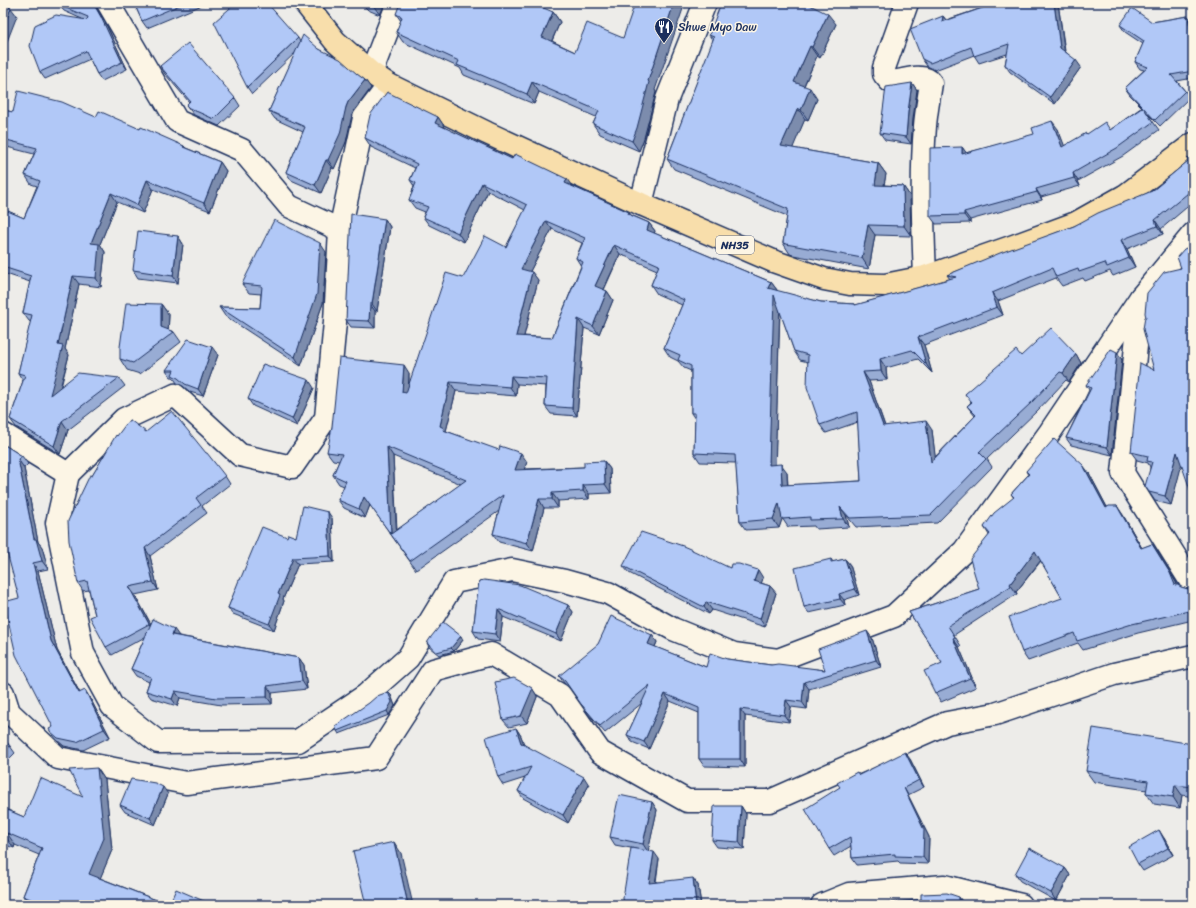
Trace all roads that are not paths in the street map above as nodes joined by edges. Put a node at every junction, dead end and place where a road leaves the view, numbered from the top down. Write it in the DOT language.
graph roads {
  1 [pos="108,3"];
  2 [pos="305,3"];
  3 [pos="398,3"];
  4 [pos="706,3"];
  5 [pos="907,3"];
  6 [pos="371,73"];
  7 [pos="389,85"];
  8 [pos="1193,144"];
  9 [pos="641,204"];
  10 [pos="340,230"];
  11 [pos="1193,234"];
  12 [pos="925,277"];
  13 [pos="1141,297"];
  14 [pos="3,434"];
  15 [pos="68,474"];
  16 [pos="1193,585"];
  17 [pos="1193,656"];
  18 [pos="3,693"];
  19 [pos="822,905"];
  20 [pos="1021,905"];
  1 -- 10 [label="street"];
  2 -- 6 [label="highway, NH35"];
  3 -- 6 [label="street"];
  4 -- 9 [label="street"];
  5 -- 12 [label="street"];
  6 -- 7 [label="highway, NH35"];
  7 -- 9 [label="highway, NH35"];
  7 -- 10 [label="street"];
  8 -- 12 [label="highway, NH35"];
  9 -- 12 [label="highway, NH35"];
  10 -- 15 [label="street"];
  11 -- 13 [label="street"];
  13 -- 15 [label="street"];
  13 -- 16 [label="street"];
  14 -- 15 [label="street"];
  17 -- 18 [label="street"];
  19 -- 20 [label="street"];
}
